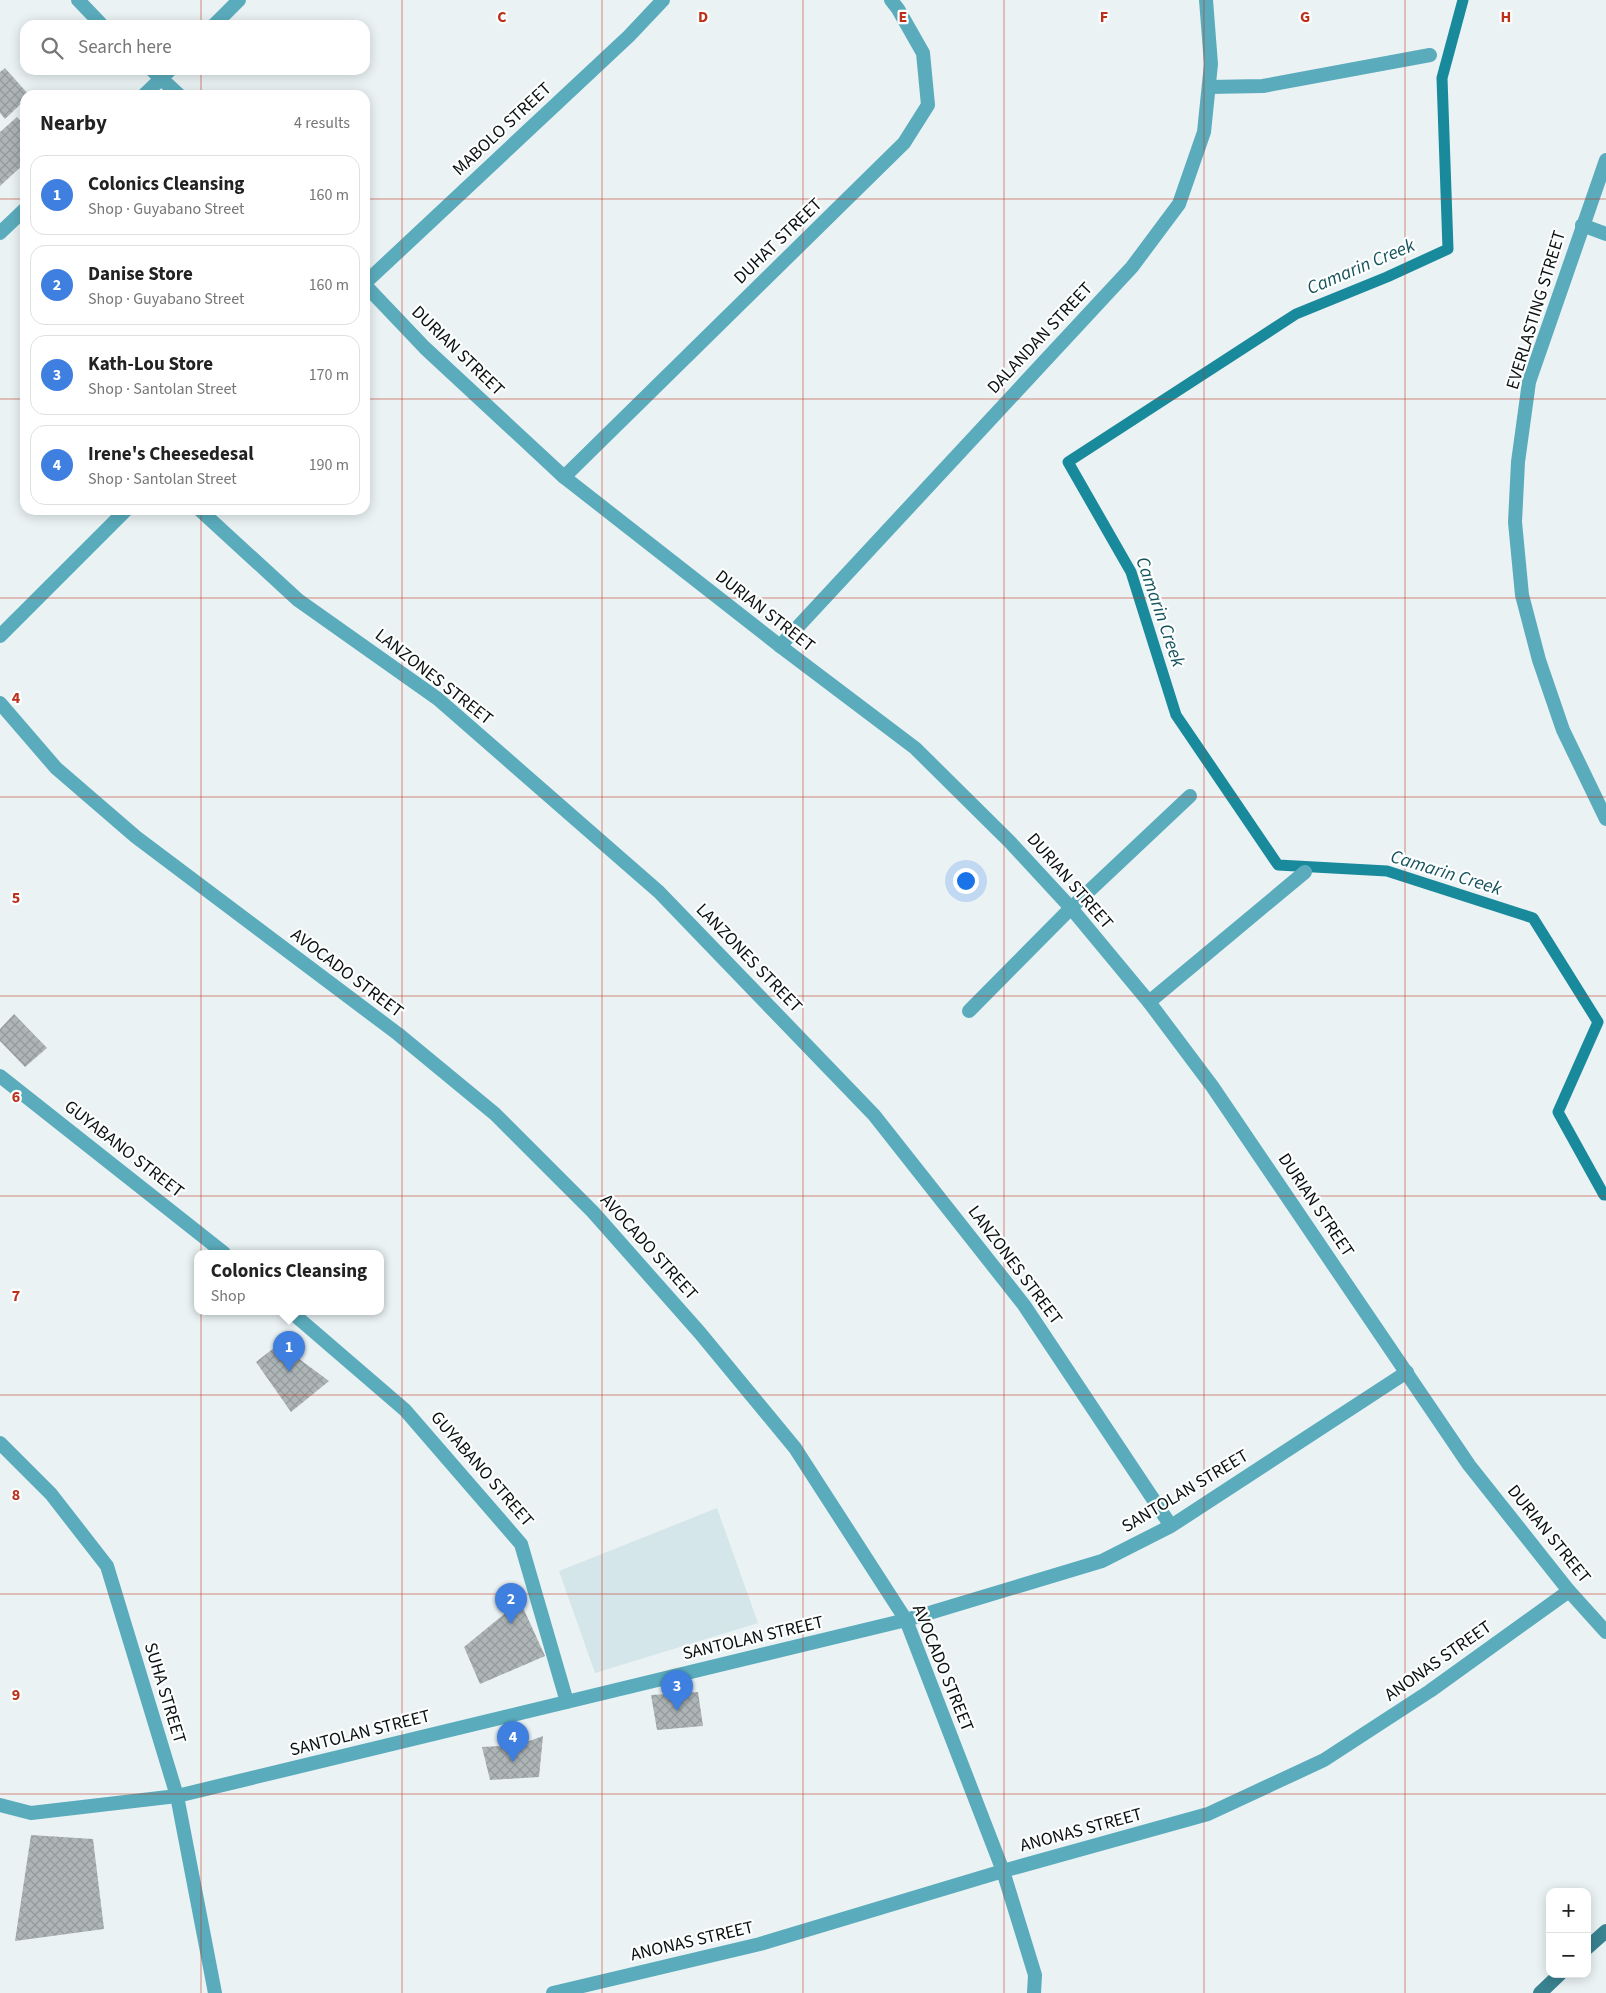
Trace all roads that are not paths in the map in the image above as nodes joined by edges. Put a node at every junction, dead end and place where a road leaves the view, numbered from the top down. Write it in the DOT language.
graph roads {
  1 [pos="78,0"];
  2 [pos="239,0"];
  3 [pos="663,0"];
  4 [pos="890,0"];
  5 [pos="1206,0"];
  6 [pos="97,20"];
  7 [pos="219,20"];
  8 [pos="1430,55"];
  9 [pos="159,75"];
  10 [pos="163,75"];
  11 [pos="1209,87"];
  12 [pos="148,90"];
  13 [pos="175,90"];
  14 [pos="1606,160"];
  15 [pos="20,214"];
  16 [pos="1582,225"];
  17 [pos="0,233"];
  18 [pos="1606,234"];
  19 [pos="370,279"];
  20 [pos="370,289"];
  21 [pos="564,477"];
  22 [pos="121,515"];
  23 [pos="205,515"];
  24 [pos="0,636"];
  25 [pos="780,646"];
  26 [pos="0,703"];
  27 [pos="1190,796"];
  28 [pos="1606,819"];
  29 [pos="1305,872"];
  30 [pos="1072,908"];
  31 [pos="1149,1002"];
  32 [pos="969,1012"];
  33 [pos="0,1076"];
  34 [pos="220,1250"];
  35 [pos="295,1315"];
  36 [pos="1407,1372"];
  37 [pos="0,1443"];
  38 [pos="1171,1526"];
  39 [pos="1569,1591"];
  40 [pos="906,1620"];
  41 [pos="1606,1632"];
  42 [pos="568,1702"];
  43 [pos="177,1796"];
  44 [pos="0,1806"];
  45 [pos="1002,1871"];
  46 [pos="1606,1930"];
  47 [pos="1591,1944"];
  48 [pos="1556,1978"];
  49 [pos="215,1993"];
  50 [pos="554,1993"];
  51 [pos="1034,1993"];
  52 [pos="1540,1993"];
  1 -- 6 [label="street"];
  2 -- 7 [label="street"];
  3 -- 19 [label="street, MABOLO STREET"];
  4 -- 21 [label="street, DUHAT STREET"];
  5 -- 11 [label="street, DALANDAN STREET"];
  8 -- 11 [label="street"];
  9 -- 12 [label="street"];
  10 -- 13 [label="street"];
  11 -- 25 [label="street, DALANDAN STREET"];
  14 -- 16 [label="street, EVERLASTING STREET"];
  15 -- 17 [label="street"];
  16 -- 18 [label="street"];
  16 -- 28 [label="street, EVERLASTING STREET"];
  20 -- 21 [label="street, DURIAN STREET"];
  21 -- 25 [label="street, DURIAN STREET"];
  22 -- 24 [label="street"];
  23 -- 38 [label="street, LANZONES STREET"];
  25 -- 30 [label="street, DURIAN STREET"];
  26 -- 40 [label="street, AVOCADO STREET"];
  27 -- 30 [label="street"];
  29 -- 31 [label="street"];
  30 -- 31 [label="street, DURIAN STREET"];
  30 -- 32 [label="street"];
  31 -- 36 [label="street, DURIAN STREET"];
  33 -- 34 [label="street, GUYABANO STREET"];
  35 -- 42 [label="street, GUYABANO STREET"];
  36 -- 38 [label="street, SANTOLAN STREET"];
  36 -- 39 [label="street, DURIAN STREET"];
  37 -- 43 [label="street, SUHA STREET"];
  38 -- 40 [label="street, SANTOLAN STREET"];
  39 -- 41 [label="street, DURIAN STREET"];
  39 -- 45 [label="street, ANONAS STREET"];
  40 -- 42 [label="street, SANTOLAN STREET"];
  40 -- 45 [label="street, AVOCADO STREET"];
  42 -- 43 [label="street, SANTOLAN STREET"];
  43 -- 44 [label="street, SANTOLAN STREET"];
  43 -- 49 [label="street, SUHA STREET"];
  45 -- 50 [label="street, ANONAS STREET"];
  45 -- 51 [label="street, AVOCADO STREET"];
  46 -- 47 [label="main road"];
  48 -- 52 [label="main road"];
}
